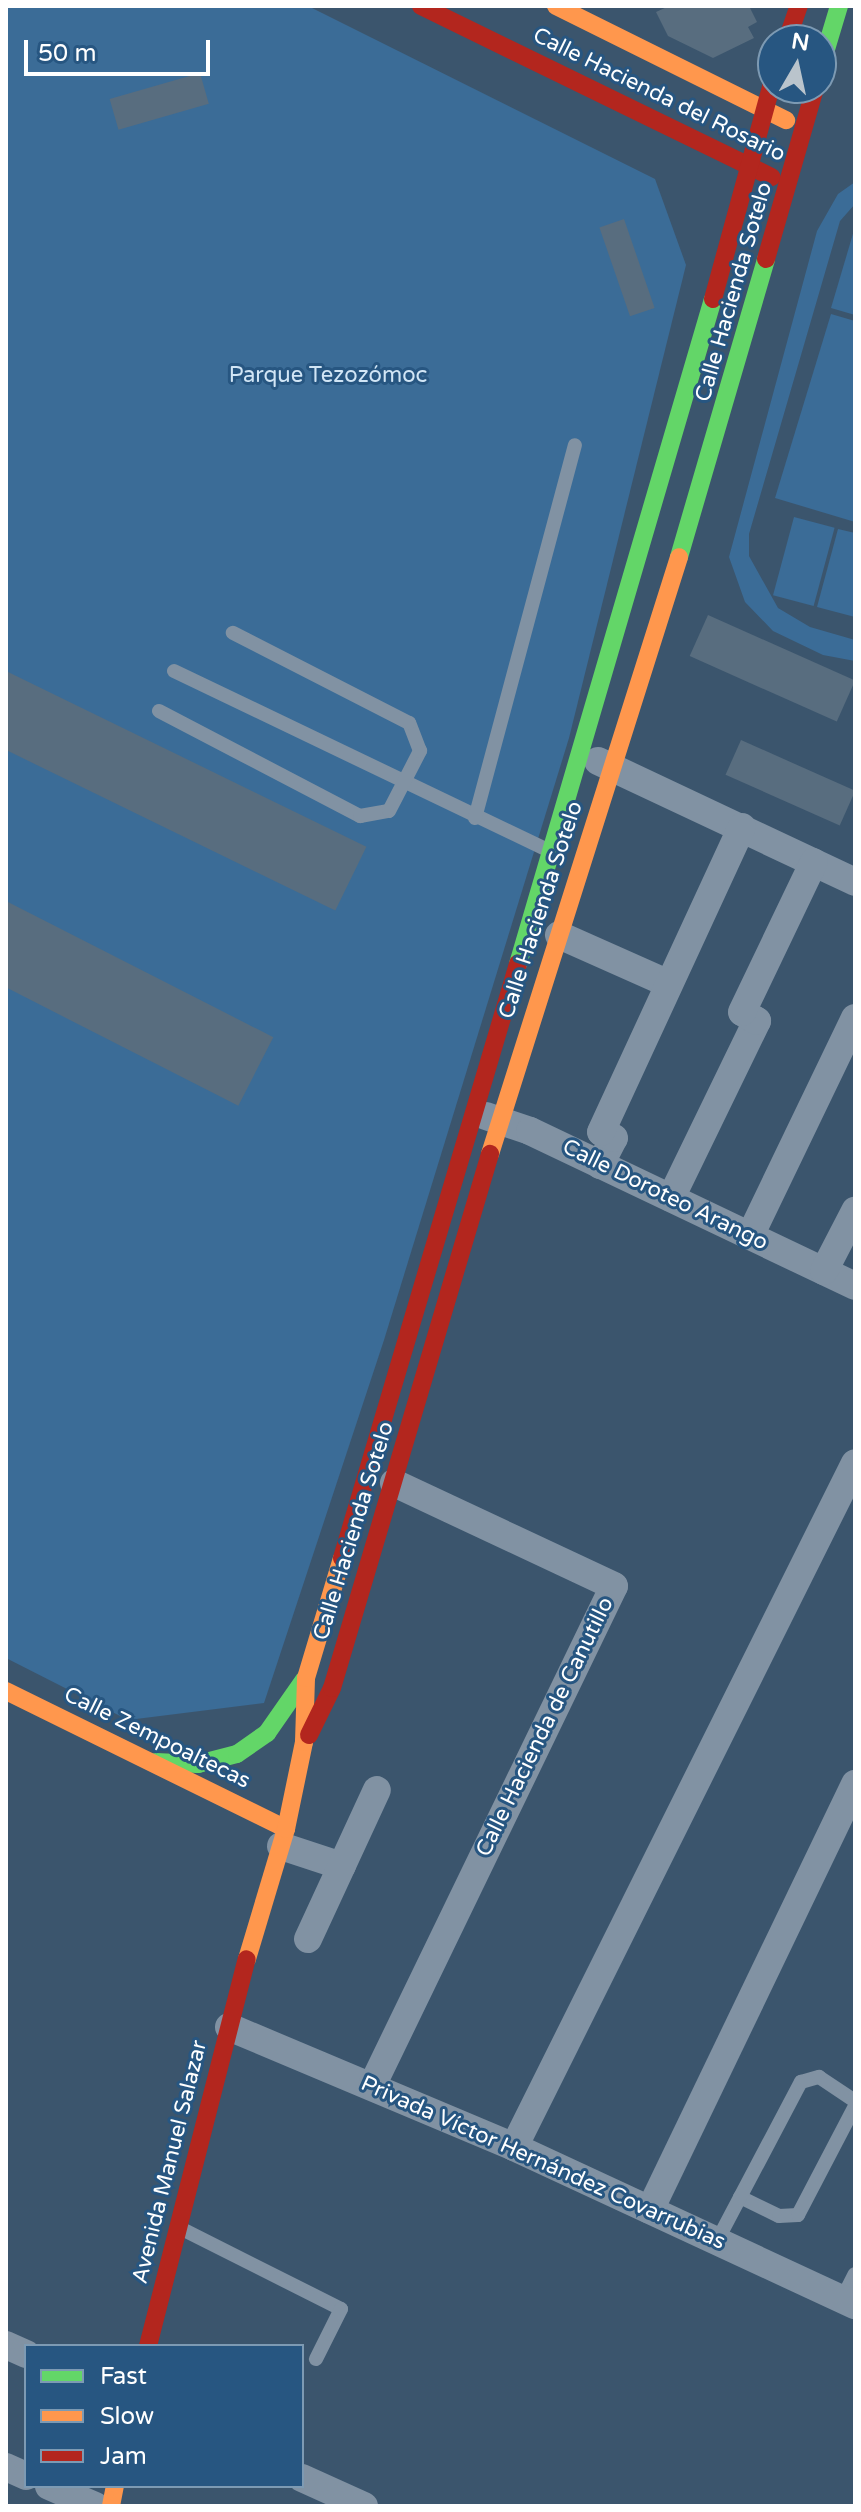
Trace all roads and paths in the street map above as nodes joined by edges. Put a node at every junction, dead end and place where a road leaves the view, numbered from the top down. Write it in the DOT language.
graph roads {
  1 [pos="421,6"];
  2 [pos="556,6"];
  3 [pos="765,104"];
  4 [pos="811,104"];
  5 [pos="763,110"];
  6 [pos="805,127"];
  7 [pos="748,166"];
  8 [pos="790,185"];
  9 [pos="575,445"];
  10 [pos="233,633"];
  11 [pos="174,671"];
  12 [pos="159,711"];
  13 [pos="579,754"];
  14 [pos="612,766"];
  15 [pos="407,785"];
  16 [pos="475,818"];
  17 [pos="742,827"];
  18 [pos="551,851"];
  19 [pos="814,862"];
  20 [pos="855,882"];
  21 [pos="559,935"];
  22 [pos="669,984"];
  23 [pos="855,1018"];
  24 [pos="472,1111"];
  25 [pos="500,1121"];
  26 [pos="600,1165"];
  27 [pos="671,1198"];
  28 [pos="855,1211"];
  29 [pos="750,1236"];
  30 [pos="824,1271"];
  31 [pos="855,1286"];
  32 [pos="855,1463"];
  33 [pos="394,1483"];
  34 [pos="306,1678"];
  35 [pos="6,1691"];
  36 [pos="304,1742"];
  37 [pos="152,1762"];
  38 [pos="855,1784"];
  39 [pos="377,1790"];
  40 [pos="283,1837"];
  41 [pos="342,1866"];
  42 [pos="308,1939"];
  43 [pos="237,1990"];
  44 [pos="229,2027"];
  45 [pos="372,2086"];
  46 [pos="855,2104"];
  47 [pos="514,2147"];
  48 [pos="740,2197"];
  49 [pos="650,2210"];
  50 [pos="178,2227"];
  51 [pos="717,2241"];
  52 [pos="851,2292"];
  53 [pos="149,2344"];
  54 [pos="316,2359"];
  55 [pos="304,2479"];
  56 [pos="54,2488"];
  57 [pos="95,2506"];
  58 [pos="364,2506"];
  1 -- 7 [label="street, Calle Hacienda del Rosario"];
  2 -- 5 [label="street, Calle Hacienda del Rosario"];
  3 -- 5 [label="street, Calle Hacienda Sotelo"];
  4 -- 6 [label="street, Calle Hacienda Sotelo"];
  5 -- 6 [label="street, Calle Hacienda del Rosario"];
  5 -- 7 [label="street, Calle Hacienda Sotelo"];
  6 -- 8 [label="street, Calle Hacienda Sotelo"];
  7 -- 8 [label="street, Calle Hacienda del Rosario"];
  7 -- 13 [label="street, Calle Hacienda Sotelo"];
  8 -- 14 [label="street, Calle Hacienda Sotelo"];
  9 -- 16 [label="lane"];
  10 -- 15 [label="lane"];
  11 -- 15 [label="lane"];
  12 -- 15 [label="lane"];
  13 -- 14 [label="street"];
  13 -- 18 [label="street, Calle Hacienda Sotelo"];
  14 -- 17 [label="street"];
  14 -- 21 [label="street, Calle Hacienda Sotelo"];
  15 -- 16 [label="lane"];
  16 -- 18 [label="lane"];
  17 -- 19 [label="street"];
  17 -- 22 [label="street"];
  18 -- 24 [label="street, Calle Hacienda Sotelo"];
  19 -- 20 [label="street"];
  19 -- 27 [label="street"];
  21 -- 22 [label="street"];
  21 -- 25 [label="street, Calle Hacienda Sotelo"];
  22 -- 26 [label="street"];
  23 -- 29 [label="street"];
  24 -- 25 [label="street, Calle Doroteo Arango"];
  24 -- 34 [label="street, Calle Hacienda Sotelo"];
  25 -- 26 [label="street, Calle Doroteo Arango"];
  25 -- 33 [label="street, Calle Hacienda Sotelo"];
  26 -- 27 [label="street, Calle Doroteo Arango"];
  27 -- 29 [label="street, Calle Doroteo Arango"];
  28 -- 30 [label="street"];
  29 -- 30 [label="street, Calle Doroteo Arango"];
  30 -- 31 [label="street, Calle Doroteo Arango"];
  32 -- 47 [label="street"];
  33 -- 36 [label="street, Calle Hacienda Sotelo"];
  33 -- 45 [label="street, Calle Hacienda de Canutillo"];
  34 -- 36 [label="street, Calle Hacienda Sotelo"];
  34 -- 37 [label="street"];
  35 -- 37 [label="street, Calle Zempoaltecas"];
  36 -- 40 [label="street, Calle Hacienda Sotelo"];
  37 -- 40 [label="street, Calle Zempoaltecas"];
  38 -- 49 [label="street"];
  39 -- 41 [label="street"];
  40 -- 41 [label="street"];
  40 -- 43 [label="street, Calle Hacienda Sotelo"];
  41 -- 42 [label="street"];
  43 -- 44 [label="street, Avenida Manuel Salazar"];
  44 -- 45 [label="street, Privada Víctor Hernández Covarrubias"];
  44 -- 50 [label="street, Avenida Manuel Salazar"];
  45 -- 47 [label="street, Privada Víctor Hernández Covarrubias"];
  46 -- 48 [label="lane"];
  46 -- 48 [label="lane"];
  47 -- 49 [label="street, Privada Víctor Hernández Covarrubias"];
  48 -- 51 [label="lane"];
  49 -- 51 [label="street, Privada Víctor Hernández Covarrubias"];
  50 -- 53 [label="street, Avenida Manuel Salazar"];
  50 -- 54 [label="lane"];
  51 -- 52 [label="street, Privada Víctor Hernández Covarrubias"];
  55 -- 58 [label="street"];
  56 -- 57 [label="street"];
}
